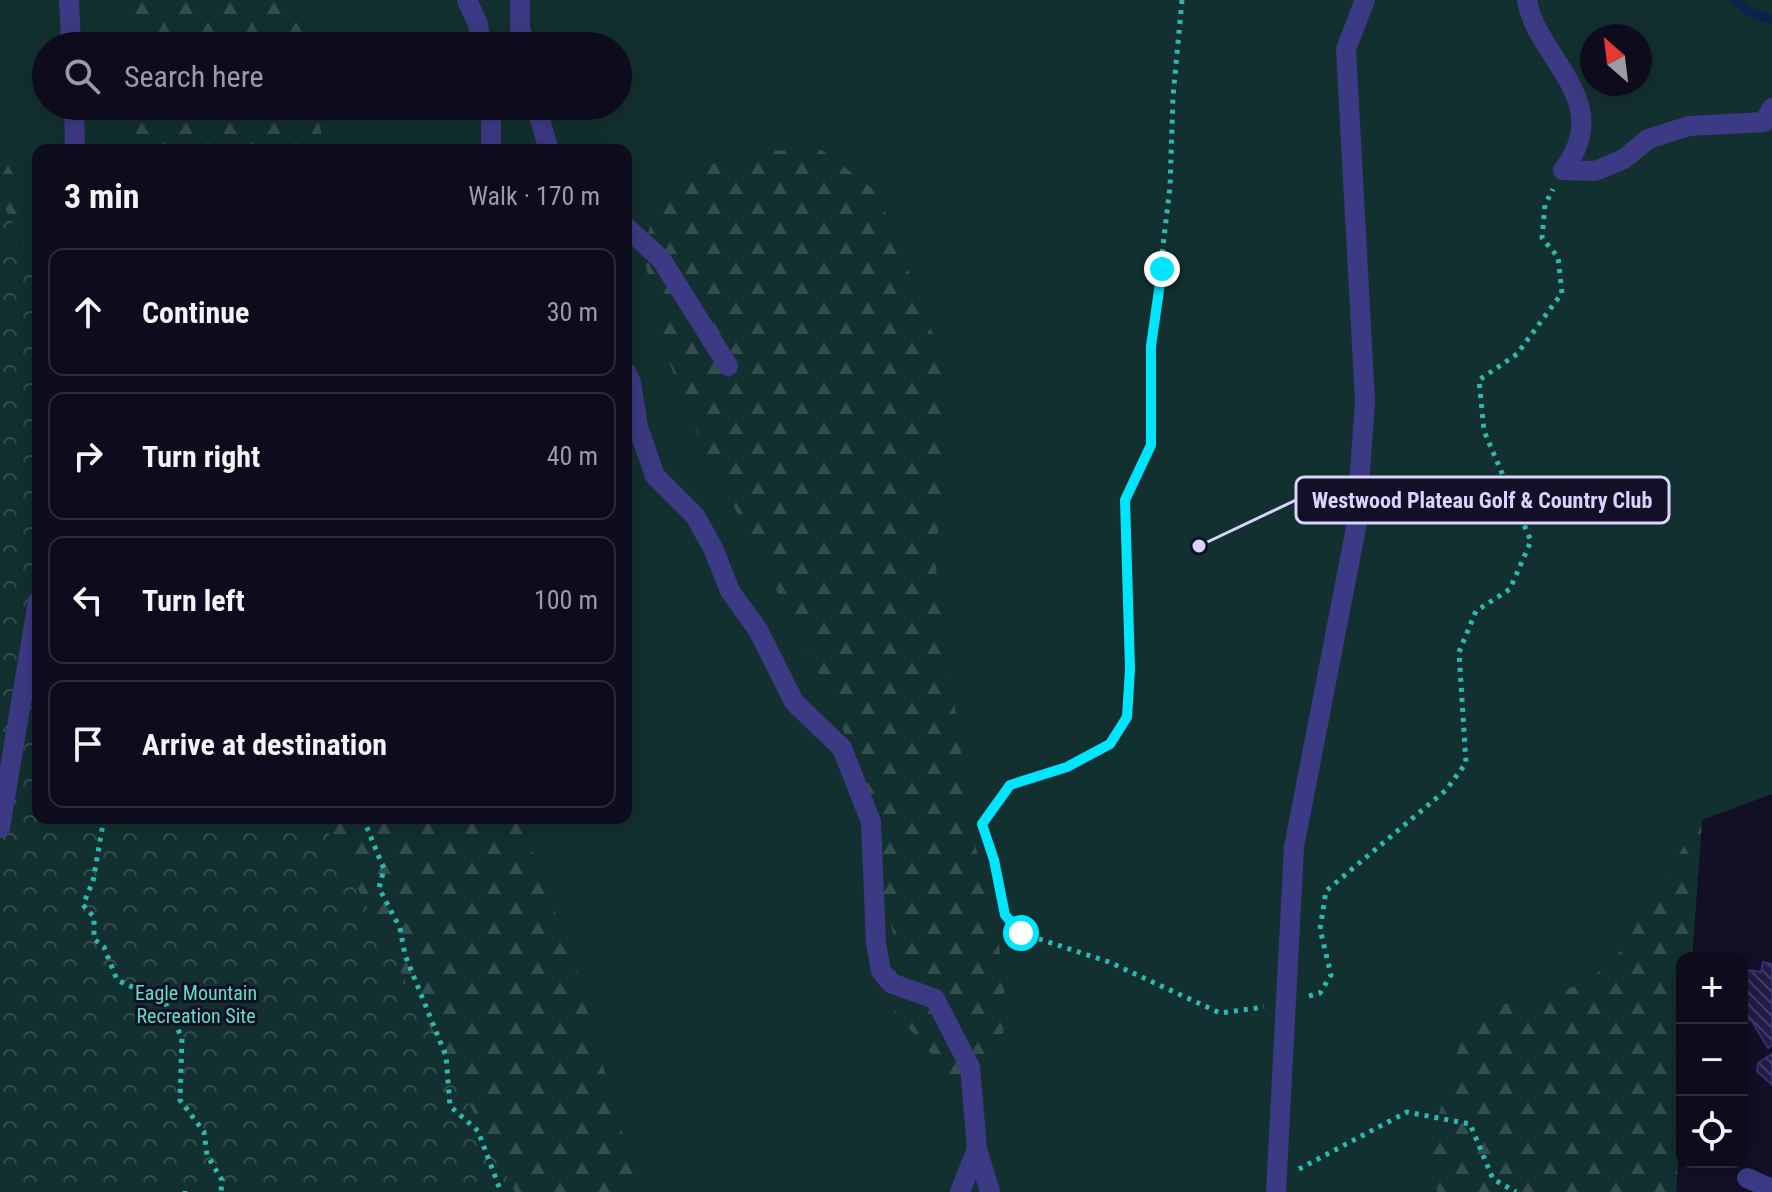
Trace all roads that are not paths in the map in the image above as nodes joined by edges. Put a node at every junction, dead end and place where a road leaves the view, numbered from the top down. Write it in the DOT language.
graph roads {
  1 [pos="69,0"];
  2 [pos="467,0"];
  3 [pos="520,0"];
  4 [pos="1365,0"];
  5 [pos="1527,0"];
  6 [pos="478,24"];
  7 [pos="70,32"];
  8 [pos="479,32"];
  9 [pos="482,32"];
  10 [pos="521,32"];
  11 [pos="1772,108"];
  12 [pos="74,120"];
  13 [pos="491,120"];
  14 [pos="540,120"];
  15 [pos="75,144"];
  16 [pos="491,144"];
  17 [pos="547,144"];
  18 [pos="632,232"];
  19 [pos="728,366"];
  20 [pos="632,388"];
  21 [pos="32,637"];
  22 [pos="0,828"];
  23 [pos="977,1149"];
  24 [pos="1747,1178"];
  25 [pos="1277,1186"];
  26 [pos="1772,1189"];
  27 [pos="960,1192"];
  28 [pos="990,1192"];
  1 -- 7 [label="street"];
  2 -- 6 [label="street"];
  3 -- 10 [label="street"];
  4 -- 25 [label="street"];
  5 -- 11 [label="street"];
  6 -- 8 [label="street"];
  6 -- 9 [label="street"];
  12 -- 15 [label="street"];
  13 -- 16 [label="street"];
  14 -- 17 [label="street"];
  18 -- 19 [label="street"];
  20 -- 23 [label="street"];
  21 -- 22 [label="street"];
  23 -- 27 [label="street"];
  23 -- 28 [label="street"];
  24 -- 26 [label="street"];
}
